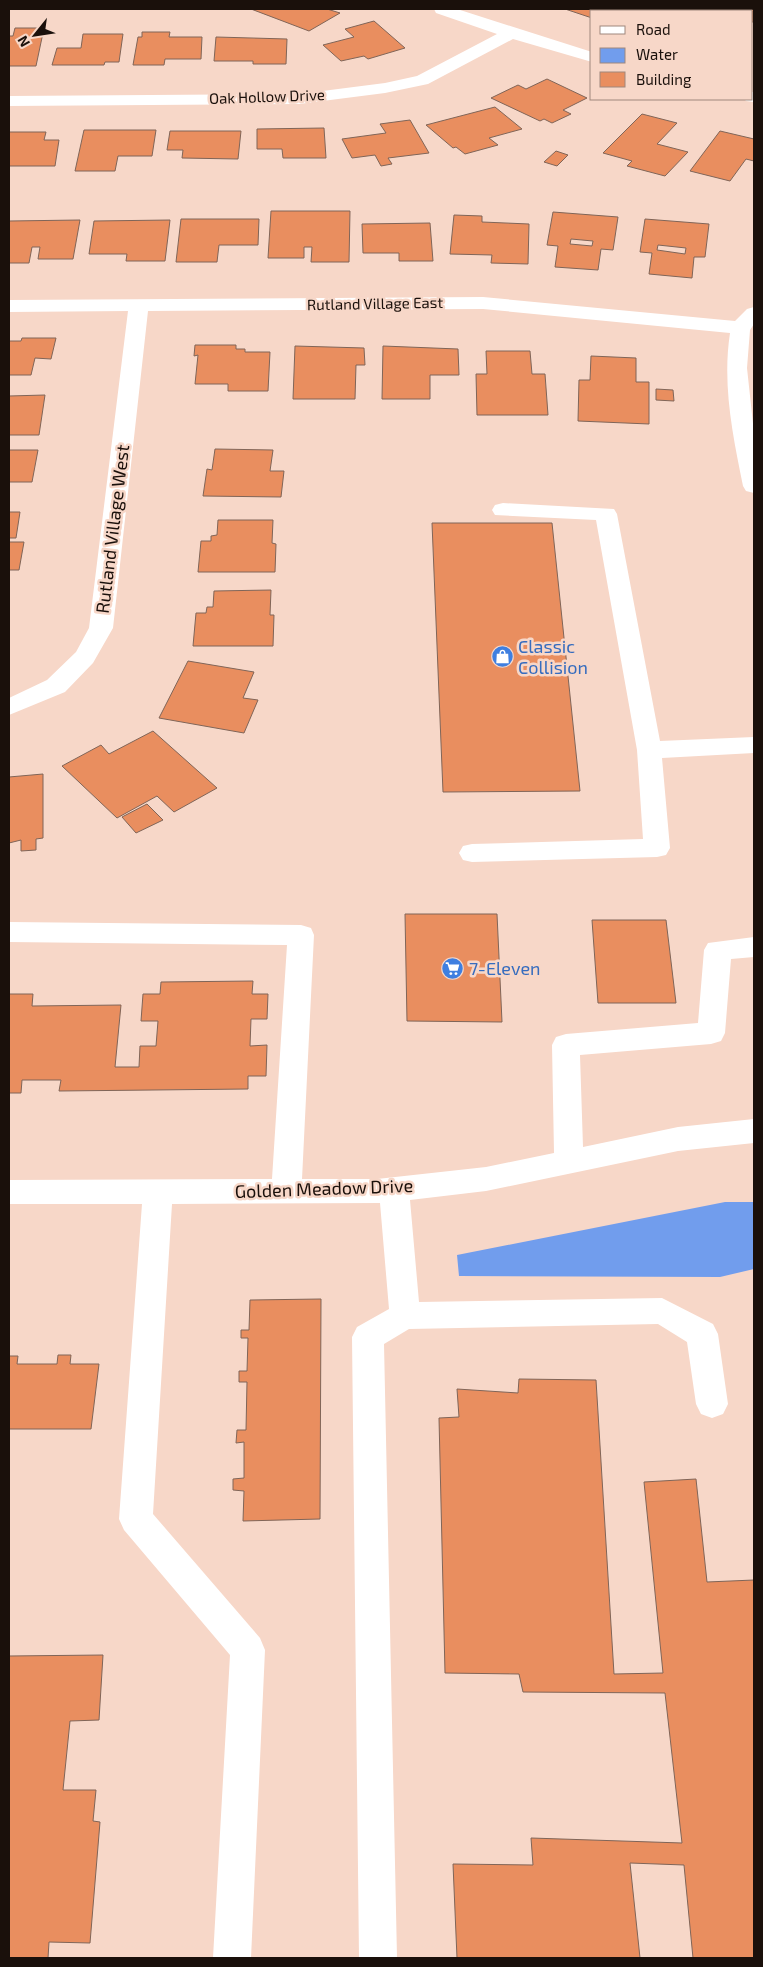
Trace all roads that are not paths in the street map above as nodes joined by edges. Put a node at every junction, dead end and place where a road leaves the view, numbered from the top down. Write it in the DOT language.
graph roads {
  1 [pos="442,9"];
  2 [pos="511,33"];
  3 [pos="590,55"];
  4 [pos="9,101"];
  5 [pos="9,306"];
  6 [pos="139,306"];
  7 [pos="754,312"];
  8 [pos="740,328"];
  9 [pos="746,391"];
  10 [pos="754,484"];
  11 [pos="502,510"];
  12 [pos="9,707"];
  13 [pos="754,745"];
  14 [pos="649,750"];
  15 [pos="472,853"];
  16 [pos="9,932"];
  17 [pos="754,947"];
  18 [pos="754,1130"];
  19 [pos="569,1161"];
  20 [pos="394,1190"];
  21 [pos="158,1191"];
  22 [pos="9,1192"];
  23 [pos="286,1192"];
  24 [pos="406,1316"];
  25 [pos="712,1404"];
  26 [pos="232,1958"];
  27 [pos="378,1958"];
  1 -- 2 [label="street"];
  2 -- 3 [label="street"];
  2 -- 4 [label="street, Oak Hollow Drive"];
  5 -- 6 [label="street, Rutland Village East"];
  6 -- 8 [label="street, Rutland Village East"];
  6 -- 12 [label="street, Rutland Village West"];
  7 -- 8 [label="street"];
  8 -- 9 [label="street"];
  9 -- 10 [label="street"];
  11 -- 14 [label="street"];
  13 -- 14 [label="street"];
  14 -- 15 [label="street"];
  16 -- 23 [label="street"];
  17 -- 19 [label="street"];
  18 -- 19 [label="street, Golden Meadow Drive"];
  19 -- 20 [label="street, Golden Meadow Drive"];
  20 -- 23 [label="street, Golden Meadow Drive"];
  20 -- 24 [label="street"];
  21 -- 22 [label="street, Golden Meadow Drive"];
  21 -- 23 [label="street, Golden Meadow Drive"];
  21 -- 26 [label="street"];
  24 -- 25 [label="street"];
  24 -- 27 [label="street"];
}
